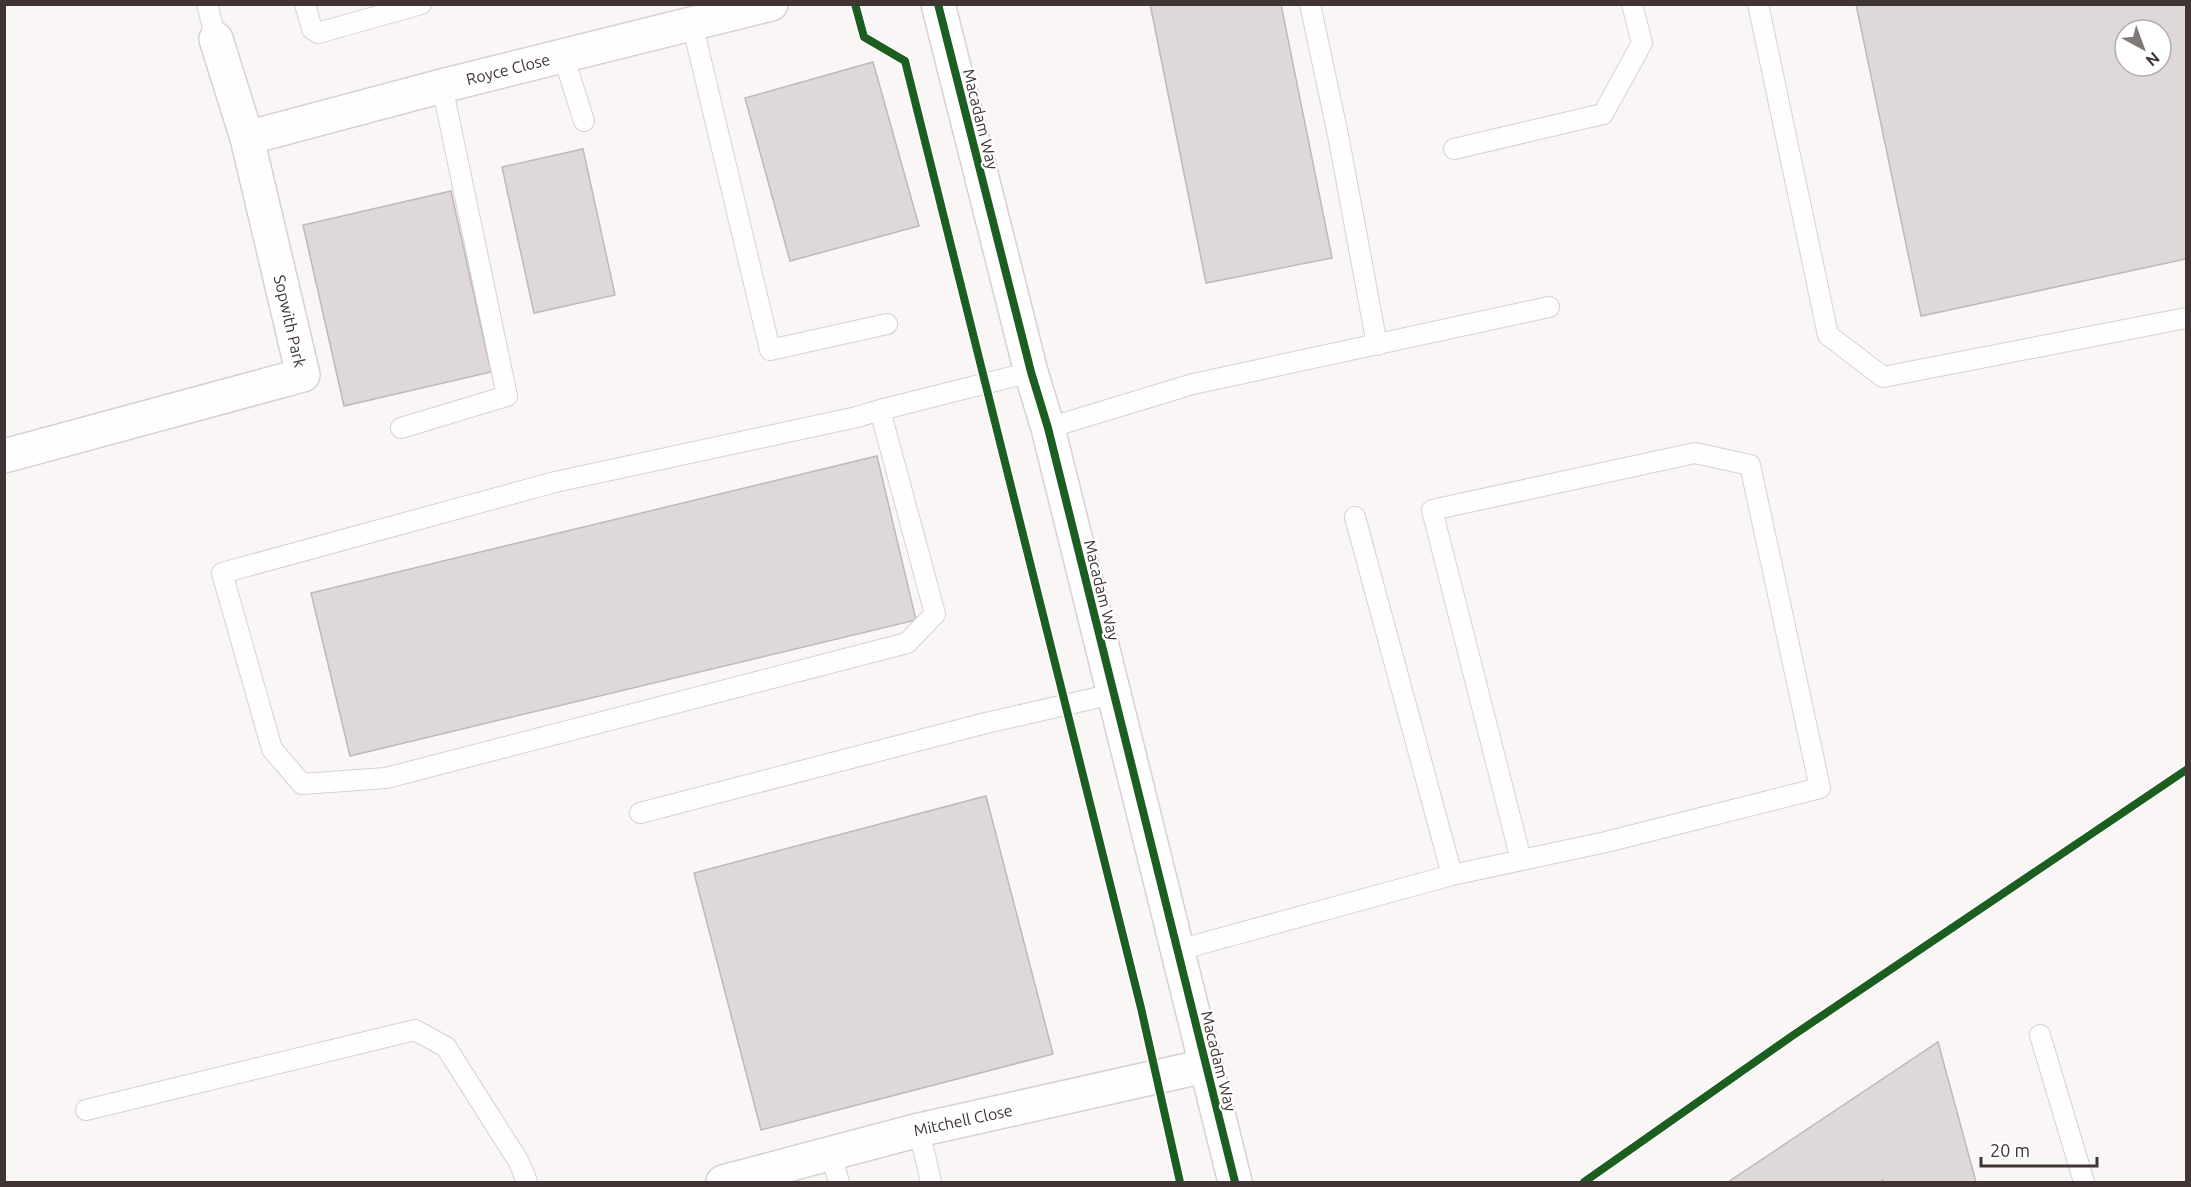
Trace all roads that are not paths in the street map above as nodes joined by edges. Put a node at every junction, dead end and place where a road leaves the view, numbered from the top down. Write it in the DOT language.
graph roads {
  1 [pos="207,4"];
  2 [pos="305,4"];
  3 [pos="421,4"];
  4 [pos="771,4"];
  5 [pos="938,4"];
  6 [pos="1310,4"];
  7 [pos="1632,4"];
  8 [pos="1758,4"];
  9 [pos="692,23"];
  10 [pos="216,39"];
  11 [pos="563,55"];
  12 [pos="442,86"];
  13 [pos="584,121"];
  14 [pos="247,138"];
  15 [pos="1454,148"];
  16 [pos="1549,308"];
  17 [pos="2187,318"];
  18 [pos="887,324"];
  19 [pos="1377,345"];
  20 [pos="1031,372"];
  21 [pos="880,410"];
  22 [pos="401,428"];
  23 [pos="1048,428"];
  24 [pos="4,456"];
  25 [pos="1355,517"];
  26 [pos="1113,694"];
  27 [pos="640,813"];
  28 [pos="1521,860"];
  29 [pos="1452,874"];
  30 [pos="1178,950"];
  31 [pos="2040,1035"];
  32 [pos="1205,1066"];
  33 [pos="86,1110"];
  34 [pos="918,1130"];
  35 [pos="834,1167"];
  36 [pos="527,1182"];
  37 [pos="723,1182"];
  38 [pos="931,1182"];
  39 [pos="1235,1182"];
  40 [pos="2084,1182"];
  1 -- 10 [label="lane"];
  2 -- 3 [label="lane"];
  4 -- 9 [label="street, Royce Close"];
  5 -- 20 [label="street, Macadam Way"];
  6 -- 19 [label="lane"];
  7 -- 15 [label="lane"];
  8 -- 17 [label="lane"];
  9 -- 11 [label="street, Royce Close"];
  9 -- 18 [label="lane"];
  10 -- 14 [label="street, Sopwith Park"];
  11 -- 12 [label="street, Royce Close"];
  11 -- 13 [label="lane"];
  12 -- 14 [label="street, Royce Close"];
  12 -- 22 [label="lane"];
  14 -- 24 [label="street, Sopwith Park"];
  16 -- 19 [label="lane"];
  19 -- 23 [label="lane"];
  20 -- 21 [label="lane"];
  20 -- 23 [label="street, Macadam Way"];
  21 -- 21 [label="lane"];
  23 -- 26 [label="street, Macadam Way"];
  25 -- 29 [label="lane"];
  26 -- 27 [label="lane"];
  26 -- 30 [label="street, Macadam Way"];
  28 -- 28 [label="lane"];
  28 -- 29 [label="lane"];
  29 -- 30 [label="lane"];
  30 -- 32 [label="street, Macadam Way"];
  31 -- 40 [label="lane"];
  32 -- 34 [label="street, Mitchell Close"];
  32 -- 39 [label="street, Macadam Way"];
  33 -- 36 [label="lane"];
  34 -- 35 [label="street, Mitchell Close"];
  34 -- 38 [label="lane"];
  35 -- 37 [label="street, Mitchell Close"];
}
